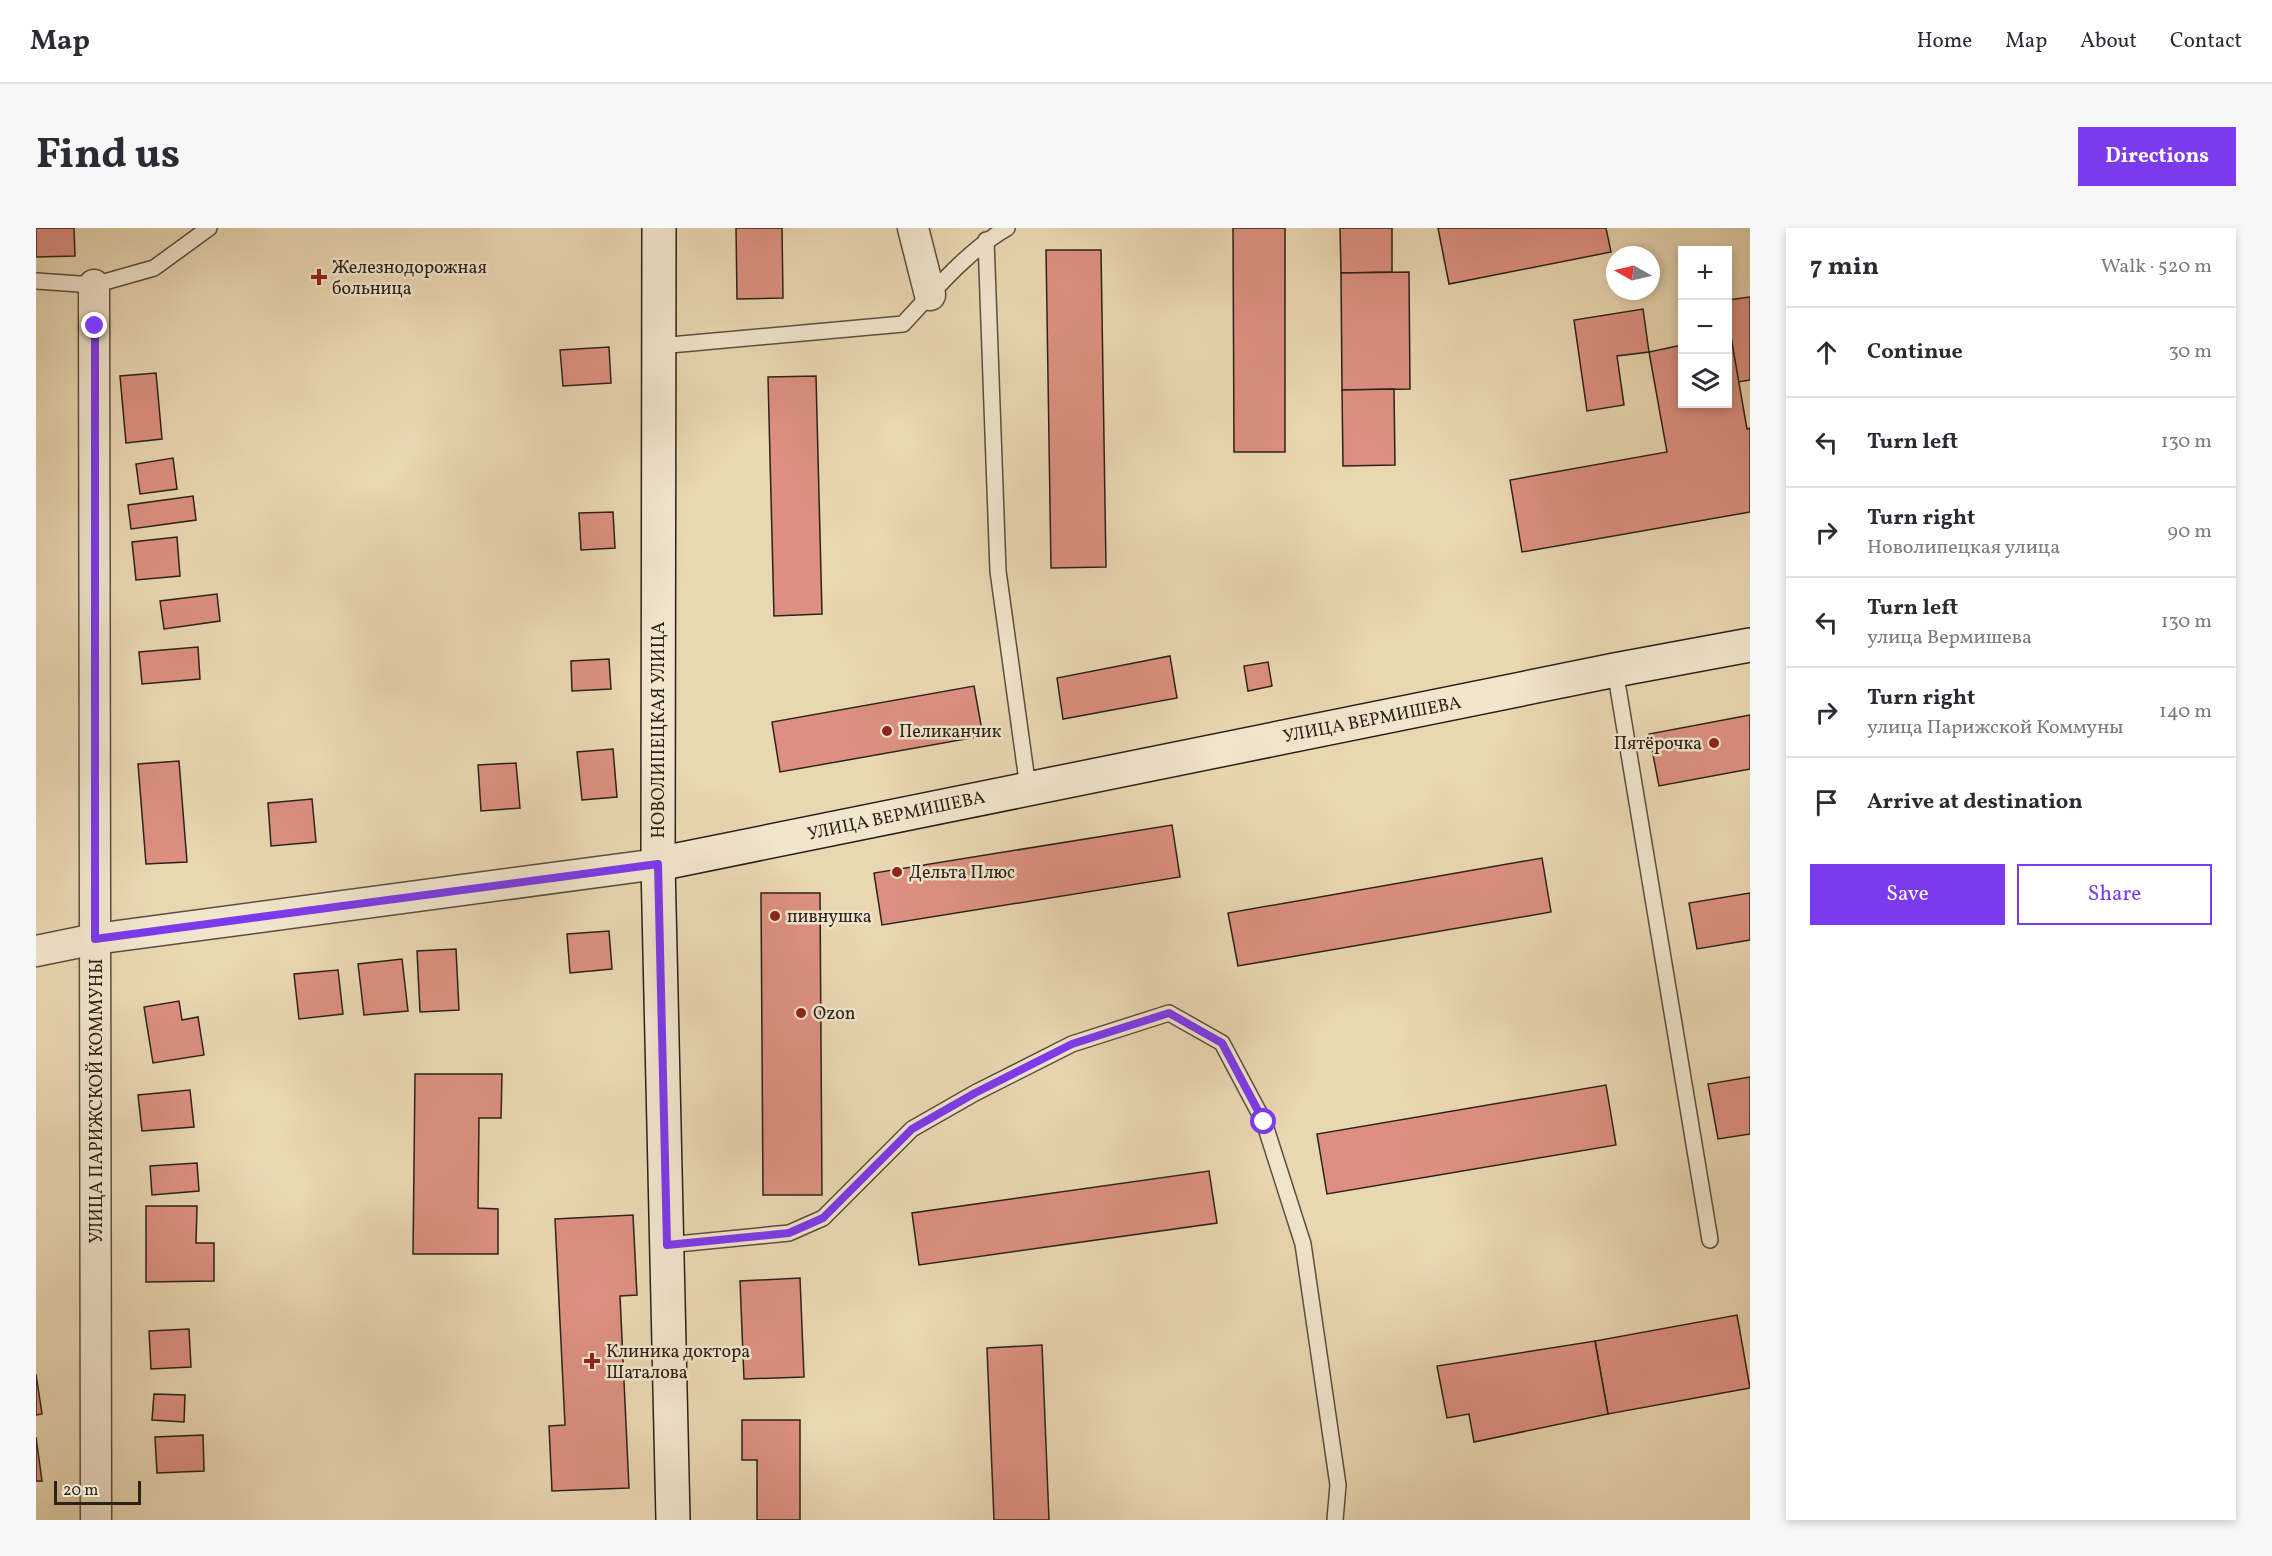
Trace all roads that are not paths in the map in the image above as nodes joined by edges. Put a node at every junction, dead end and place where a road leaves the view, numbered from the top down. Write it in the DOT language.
graph roads {
  1 [pos="210,228"];
  2 [pos="659,228"];
  3 [pos="914,228"];
  4 [pos="1007,228"];
  5 [pos="986,240"];
  6 [pos="36,281"];
  7 [pos="94,285"];
  8 [pos="930,295"];
  9 [pos="659,346"];
  10 [pos="1750,645"];
  11 [pos="1615,670"];
  12 [pos="1028,788"];
  13 [pos="658,864"];
  14 [pos="95,939"];
  15 [pos="36,951"];
  16 [pos="1710,1240"];
  17 [pos="667,1245"];
  18 [pos="96,1520"];
  19 [pos="673,1520"];
  20 [pos="1335,1520"];
  1 -- 7 [label="lane"];
  2 -- 9 [label="street, НОВОЛИПЕЦКАЯ УЛИЦА"];
  3 -- 8 [label="street"];
  4 -- 5 [label="lane"];
  5 -- 8 [label="lane"];
  5 -- 12 [label="lane"];
  6 -- 7 [label="lane"];
  7 -- 14 [label="street, УЛИЦА ПАРИЖСКОЙ КОММУНЫ"];
  8 -- 9 [label="lane"];
  9 -- 13 [label="street, НОВОЛИПЕЦКАЯ УЛИЦА"];
  10 -- 11 [label="street, УЛИЦА ВЕРМИШЕВА"];
  11 -- 12 [label="street, УЛИЦА ВЕРМИШЕВА"];
  11 -- 16 [label="lane"];
  12 -- 13 [label="street, УЛИЦА ВЕРМИШЕВА"];
  13 -- 14 [label="street, УЛИЦА ВЕРМИШЕВА"];
  13 -- 17 [label="street, НОВОЛИПЕЦКАЯ УЛИЦА"];
  14 -- 15 [label="street, УЛИЦА ВЕРМИШЕВА"];
  14 -- 18 [label="street, УЛИЦА ПАРИЖСКОЙ КОММУНЫ"];
  17 -- 19 [label="street, НОВОЛИПЕЦКАЯ УЛИЦА"];
  17 -- 20 [label="lane"];
}
